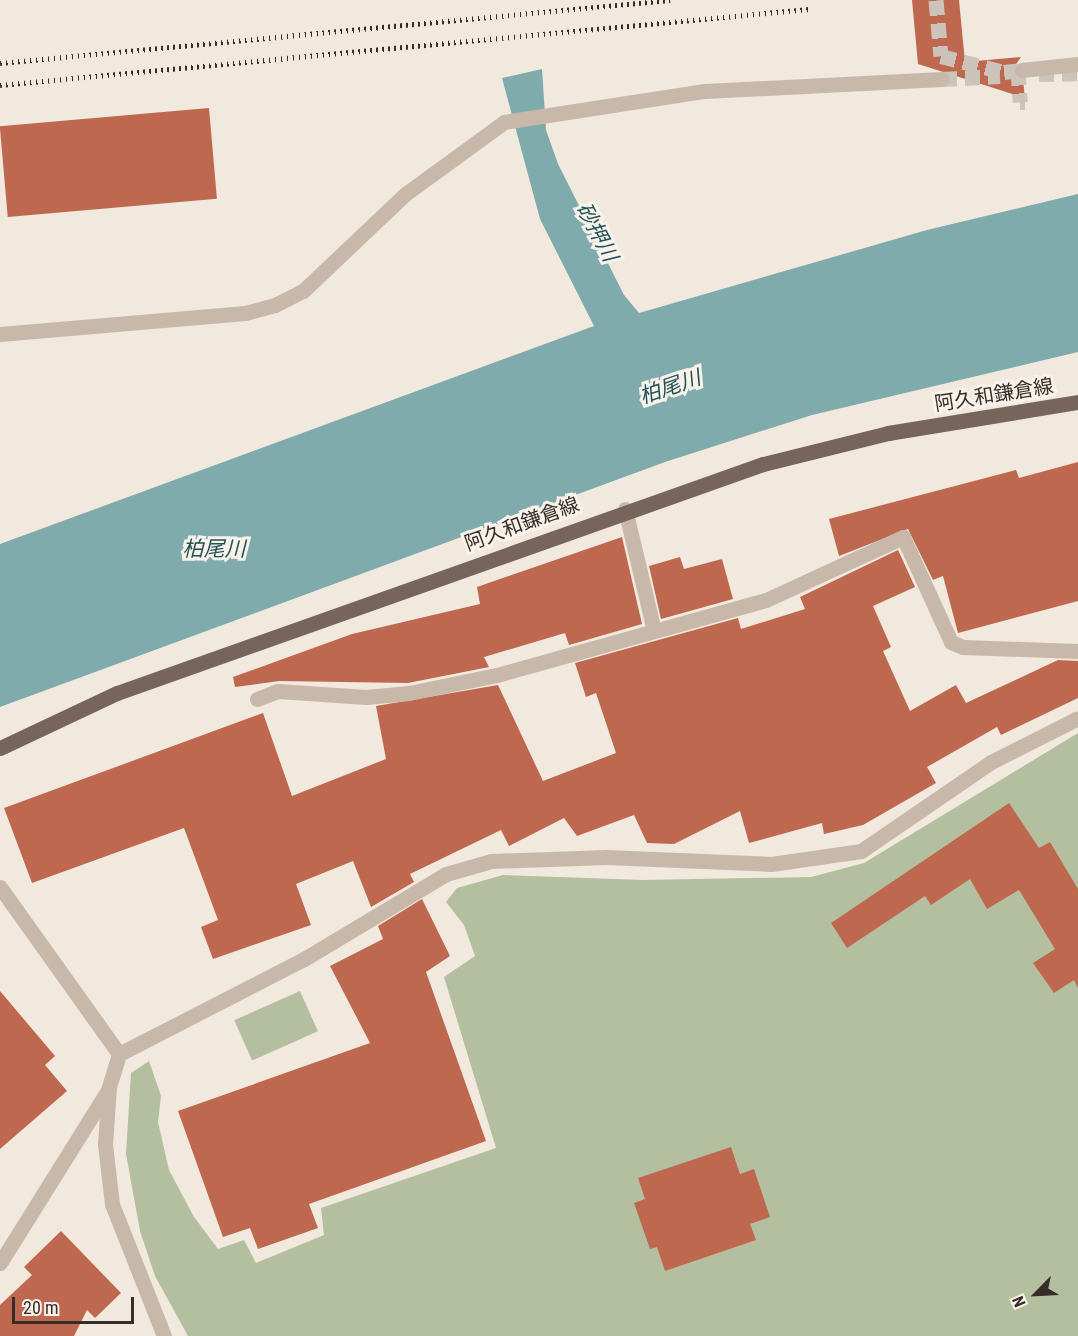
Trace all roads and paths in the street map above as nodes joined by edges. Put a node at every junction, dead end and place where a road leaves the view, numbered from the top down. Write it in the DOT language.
graph roads {
  1 [pos="1078,64"];
  2 [pos="1022,70"];
  3 [pos="942,79"];
  4 [pos="0,334"];
  5 [pos="1078,402"];
  6 [pos="625,509"];
  7 [pos="654,631"];
  8 [pos="1078,651"];
  9 [pos="258,699"];
  10 [pos="1078,718"];
  11 [pos="0,748"];
  12 [pos="0,886"];
  13 [pos="119,1054"];
  14 [pos="110,1088"];
  15 [pos="0,1263"];
  16 [pos="164,1336"];
  1 -- 2 [label="street"];
  3 -- 4 [label="street"];
  5 -- 6 [label="main road, 阿久和鎌倉線"];
  6 -- 7 [label="street"];
  6 -- 11 [label="main road, 阿久和鎌倉線"];
  7 -- 8 [label="street"];
  7 -- 9 [label="street"];
  10 -- 13 [label="street"];
  12 -- 13 [label="street"];
  13 -- 14 [label="street"];
  14 -- 15 [label="street"];
  14 -- 16 [label="street"];
}
